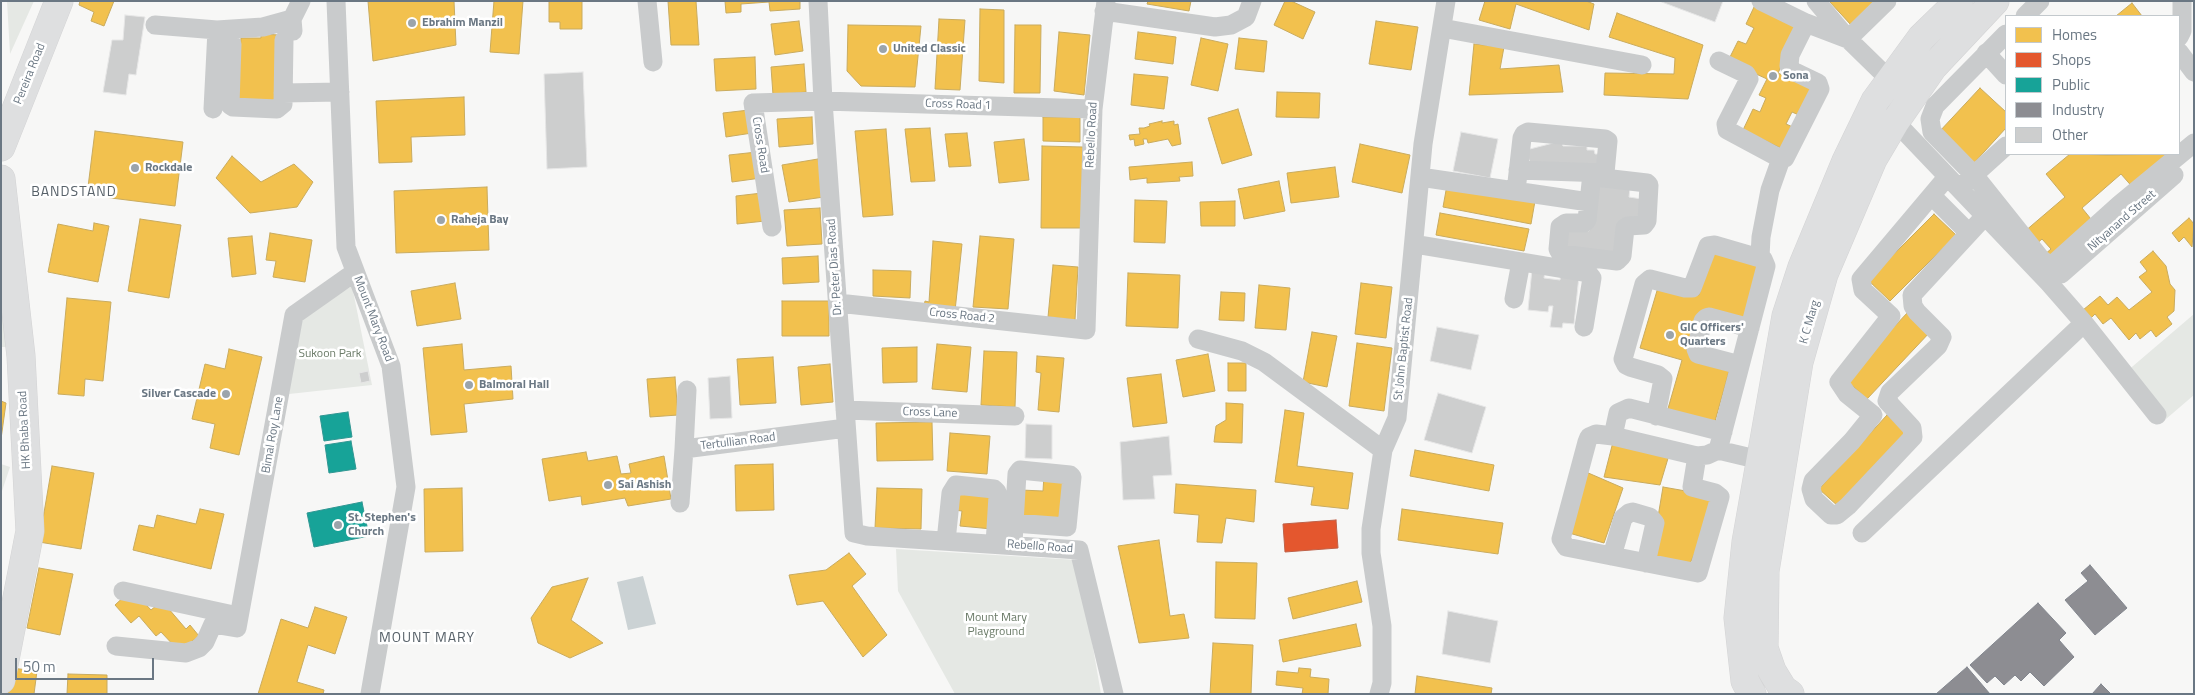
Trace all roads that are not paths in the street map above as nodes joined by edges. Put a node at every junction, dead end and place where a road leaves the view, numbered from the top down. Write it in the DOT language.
graph roads {
  1 [pos="59,1"];
  2 [pos="301,1"];
  3 [pos="336,1"];
  4 [pos="647,1"];
  5 [pos="818,1"];
  6 [pos="1252,1"];
  7 [pos="1446,1"];
  8 [pos="1761,1"];
  9 [pos="1816,1"];
  10 [pos="1887,1"];
  11 [pos="1995,1"];
  12 [pos="2040,1"];
  13 [pos="2182,1"];
  14 [pos="1105,6"];
  15 [pos="1950,10"];
  16 [pos="2026,15"];
  17 [pos="1806,23"];
  18 [pos="154,25"];
  19 [pos="1442,28"];
  20 [pos="217,30"];
  21 [pos="290,31"];
  22 [pos="2005,35"];
  23 [pos="2180,35"];
  24 [pos="1962,37"];
  25 [pos="1848,39"];
  26 [pos="232,44"];
  27 [pos="1986,53"];
  28 [pos="2180,53"];
  29 [pos="1719,61"];
  30 [pos="653,62"];
  31 [pos="1642,65"];
  32 [pos="2194,72"];
  33 [pos="2005,74"];
  34 [pos="1883,90"];
  35 [pos="340,92"];
  36 [pos="283,93"];
  37 [pos="823,101"];
  38 [pos="213,109"];
  39 [pos="1093,109"];
  40 [pos="1895,122"];
  41 [pos="2194,143"];
  42 [pos="1,147"];
  43 [pos="2005,147"];
  44 [pos="2194,158"];
  45 [pos="1782,159"];
  46 [pos="1518,170"];
  47 [pos="1974,175"];
  48 [pos="1420,177"];
  49 [pos="1,179"];
  50 [pos="1953,183"];
  51 [pos="1516,191"];
  52 [pos="1932,196"];
  53 [pos="1589,202"];
  54 [pos="2125,209"];
  55 [pos="1985,216"];
  56 [pos="772,227"];
  57 [pos="1969,233"];
  58 [pos="1414,244"];
  59 [pos="1760,257"];
  60 [pos="1521,262"];
  61 [pos="1813,270"];
  62 [pos="355,272"];
  63 [pos="2050,283"];
  64 [pos="1514,300"];
  65 [pos="838,303"];
  66 [pos="1913,306"];
  67 [pos="1891,316"];
  68 [pos="2084,323"];
  69 [pos="1584,327"];
  70 [pos="1750,328"];
  71 [pos="1086,330"];
  72 [pos="1198,339"];
  73 [pos="11,356"];
  74 [pos="1740,365"];
  75 [pos="687,390"];
  76 [pos="1887,401"];
  77 [pos="1873,415"];
  78 [pos="2157,415"];
  79 [pos="1015,416"];
  80 [pos="1656,416"];
  81 [pos="845,419"];
  82 [pos="1613,436"];
  83 [pos="1721,441"];
  84 [pos="684,449"];
  85 [pos="1383,450"];
  86 [pos="1697,456"];
  87 [pos="1760,460"];
  88 [pos="680,503"];
  89 [pos="1014,523"];
  90 [pos="854,533"];
  91 [pos="1862,533"];
  92 [pos="947,535"];
  93 [pos="1001,540"];
  94 [pos="1612,556"];
  95 [pos="1646,564"];
  96 [pos="1754,569"];
  97 [pos="123,591"];
  98 [pos="215,618"];
  99 [pos="116,646"];
  100 [pos="1,680"];
  101 [pos="1785,692"];
  102 [pos="370,694"];
  103 [pos="1114,694"];
  104 [pos="1379,694"];
  105 [pos="1752,694"];
  1 -- 42 [label="main road, Pereira Road"];
  2 -- 21 [label="street"];
  3 -- 35 [label="street, Mount Mary Road"];
  4 -- 30 [label="street"];
  5 -- 37 [label="street, Dr. Peter Dias Road"];
  6 -- 14 [label="street"];
  7 -- 19 [label="street, St John Baptist Road"];
  8 -- 17 [label="street"];
  9 -- 25 [label="street"];
  10 -- 25 [label="street"];
  11 -- 24 [label="main road, K C Marg"];
  12 -- 16 [label="street"];
  13 -- 23 [label="street"];
  14 -- 39 [label="street, Rebello Road"];
  15 -- 24 [label="main road"];
  15 -- 34 [label="main road, K C Marg"];
  17 -- 25 [label="street"];
  17 -- 45 [label="street"];
  18 -- 20 [label="street"];
  19 -- 31 [label="street"];
  19 -- 48 [label="street, St John Baptist Road"];
  20 -- 21 [label="street"];
  20 -- 38 [label="street"];
  21 -- 36 [label="street"];
  22 -- 27 [label="street"];
  24 -- 40 [label="main road, K C Marg"];
  25 -- 34 [label="street"];
  26 -- 36 [label="street"];
  27 -- 33 [label="street"];
  27 -- 47 [label="street"];
  28 -- 32 [label="street"];
  29 -- 45 [label="street"];
  34 -- 40 [label="street"];
  34 -- 61 [label="main road, K C Marg"];
  35 -- 36 [label="street"];
  35 -- 62 [label="street, Mount Mary Road"];
  37 -- 39 [label="street, Cross Road 1"];
  37 -- 56 [label="street, Cross Road"];
  37 -- 65 [label="street, Dr. Peter Dias Road"];
  39 -- 71 [label="street, Rebello Road"];
  40 -- 50 [label="street"];
  40 -- 61 [label="main road, K C Marg"];
  41 -- 54 [label="street"];
  43 -- 47 [label="street"];
  44 -- 54 [label="street, Nityanand Street"];
  45 -- 59 [label="street"];
  46 -- 46 [label="street"];
  46 -- 51 [label="street"];
  47 -- 50 [label="street"];
  47 -- 54 [label="street"];
  48 -- 51 [label="street"];
  48 -- 58 [label="street, St John Baptist Road"];
  49 -- 73 [label="main road, HK Bhaba Road"];
  50 -- 52 [label="street"];
  50 -- 55 [label="street"];
  51 -- 53 [label="street"];
  52 -- 57 [label="street"];
  52 -- 67 [label="street"];
  53 -- 53 [label="street"];
  54 -- 63 [label="street, Nityanand Street"];
  55 -- 57 [label="street"];
  55 -- 63 [label="street"];
  57 -- 66 [label="street"];
  58 -- 60 [label="street"];
  58 -- 85 [label="street, St John Baptist Road"];
  59 -- 70 [label="street"];
  59 -- 80 [label="street"];
  60 -- 64 [label="street"];
  60 -- 69 [label="street"];
  61 -- 87 [label="main road, K C Marg"];
  61 -- 96 [label="main road, K C Marg"];
  62 -- 98 [label="street, Bimal Roy Lane"];
  62 -- 102 [label="street, Mount Mary Road"];
  63 -- 68 [label="street"];
  65 -- 71 [label="street, Cross Road 2"];
  65 -- 81 [label="street, Dr. Peter Dias Road"];
  66 -- 67 [label="street"];
  66 -- 76 [label="street"];
  67 -- 77 [label="street"];
  68 -- 78 [label="street"];
  68 -- 91 [label="street"];
  70 -- 74 [label="street"];
  70 -- 74 [label="street"];
  72 -- 85 [label="street"];
  73 -- 100 [label="main road, HK Bhaba Road"];
  74 -- 83 [label="street"];
  75 -- 84 [label="street"];
  76 -- 77 [label="street"];
  76 -- 77 [label="street"];
  79 -- 81 [label="street, Cross Lane"];
  80 -- 82 [label="street"];
  80 -- 83 [label="street"];
  81 -- 84 [label="street, Tertullian Road"];
  81 -- 90 [label="street, Dr. Peter Dias Road"];
  82 -- 86 [label="street"];
  82 -- 94 [label="street"];
  83 -- 86 [label="street"];
  83 -- 87 [label="street"];
  84 -- 88 [label="street, Tertullian Road"];
  85 -- 104 [label="street, St John Baptist Road"];
  86 -- 95 [label="street"];
  87 -- 96 [label="main road, K C Marg"];
  89 -- 93 [label="street"];
  90 -- 92 [label="street, Rebello Road"];
  92 -- 93 [label="street, Rebello Road"];
  92 -- 93 [label="street"];
  93 -- 103 [label="street, Rebello Road"];
  94 -- 95 [label="street"];
  94 -- 95 [label="street"];
  96 -- 101 [label="main road, K C Marg"];
  96 -- 105 [label="main road, K C Marg"];
  97 -- 98 [label="street"];
  98 -- 99 [label="street"];
}
